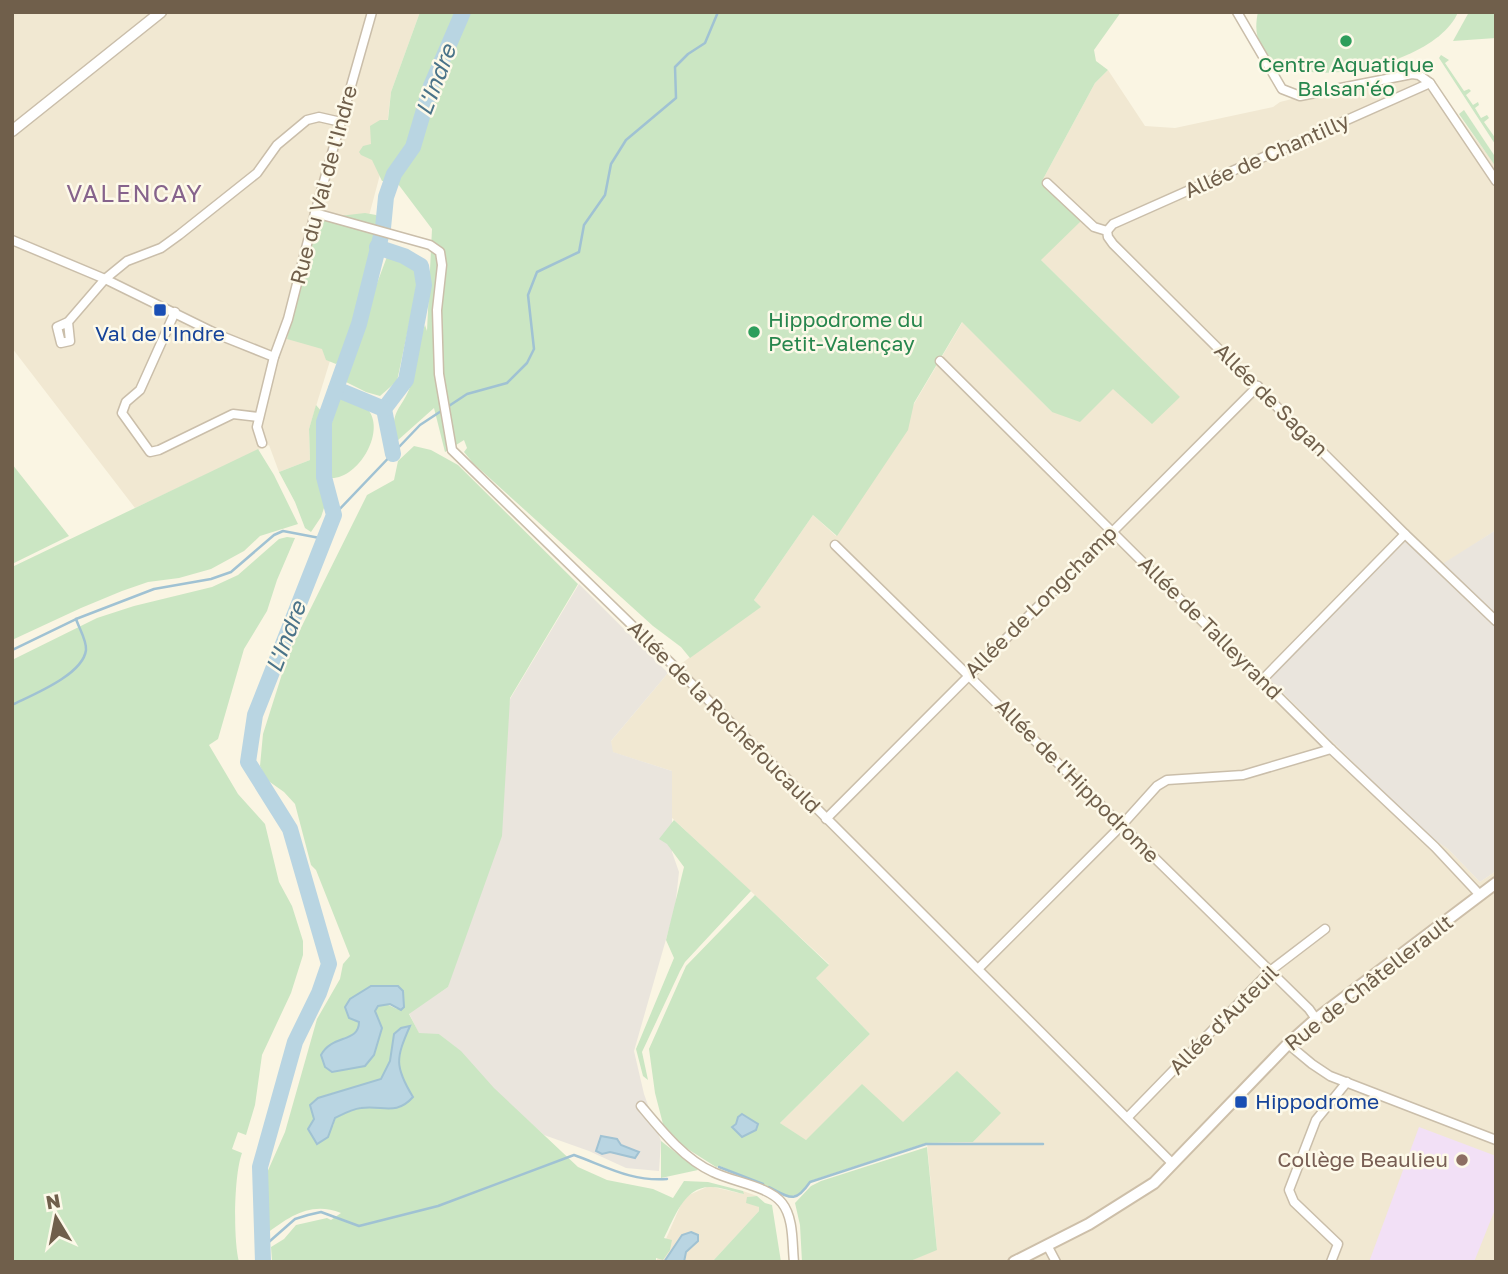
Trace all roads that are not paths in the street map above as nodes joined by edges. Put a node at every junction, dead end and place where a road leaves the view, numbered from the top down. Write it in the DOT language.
graph roads {
  1 [pos="161,12"];
  2 [pos="372,12"];
  3 [pos="1237,12"];
  4 [pos="1430,83"];
  5 [pos="341,122"];
  6 [pos="12,131"];
  7 [pos="1496,181"];
  8 [pos="1047,183"];
  9 [pos="314,213"];
  10 [pos="1107,231"];
  11 [pos="12,240"];
  12 [pos="105,279"];
  13 [pos="175,312"];
  14 [pos="68,322"];
  15 [pos="274,357"];
  16 [pos="940,361"];
  17 [pos="1258,386"];
  18 [pos="259,417"];
  19 [pos="262,443"];
  20 [pos="1112,530"];
  21 [pos="1405,534"];
  22 [pos="835,545"];
  23 [pos="1496,621"];
  24 [pos="970,675"];
  25 [pos="1262,680"];
  26 [pos="1331,748"];
  27 [pos="826,819"];
  28 [pos="1121,825"];
  29 [pos="1496,883"];
  30 [pos="1480,895"];
  31 [pos="1325,929"];
  32 [pos="978,969"];
  33 [pos="1270,971"];
  34 [pos="1316,1019"];
  35 [pos="1288,1044"];
  36 [pos="1347,1082"];
  37 [pos="641,1107"];
  38 [pos="1128,1117"];
  39 [pos="1496,1140"];
  40 [pos="1173,1164"];
  41 [pos="1047,1245"];
  42 [pos="794,1262"];
  43 [pos="1014,1262"];
  44 [pos="1056,1262"];
  45 [pos="1331,1262"];
  1 -- 6 [label="street"];
  2 -- 5 [label="street, Rue du Val de l'Indre"];
  3 -- 4 [label="street"];
  4 -- 7 [label="street"];
  4 -- 10 [label="street, Allée de Chantilly"];
  5 -- 9 [label="street, Rue du Val de l'Indre"];
  5 -- 12 [label="street"];
  8 -- 10 [label="street, Allée de Sagan"];
  9 -- 15 [label="street, Rue du Val de l'Indre"];
  9 -- 27 [label="street, Allée de la Rochefoucauld"];
  10 -- 17 [label="street, Allée de Sagan"];
  11 -- 12 [label="street"];
  12 -- 13 [label="street"];
  12 -- 14 [label="street"];
  13 -- 15 [label="street"];
  13 -- 18 [label="street"];
  15 -- 18 [label="street, Rue du Val de l'Indre"];
  16 -- 20 [label="street, Allée de Talleyrand"];
  17 -- 20 [label="street, Allée de Longchamp"];
  17 -- 21 [label="street, Allée de Sagan"];
  18 -- 19 [label="street, Rue du Val de l'Indre"];
  20 -- 24 [label="street, Allée de Longchamp"];
  20 -- 25 [label="street, Allée de Talleyrand"];
  21 -- 23 [label="street, Allée de Sagan"];
  21 -- 25 [label="street"];
  22 -- 24 [label="street, Allée de l'Hippodrome"];
  24 -- 27 [label="street, Allée de Longchamp"];
  24 -- 28 [label="street, Allée de l'Hippodrome"];
  25 -- 26 [label="street, Allée de Talleyrand"];
  26 -- 28 [label="street"];
  26 -- 30 [label="street, Allée de Talleyrand"];
  27 -- 32 [label="street, Allée de la Rochefoucauld"];
  28 -- 32 [label="street"];
  28 -- 33 [label="street, Allée de l'Hippodrome"];
  29 -- 30 [label="main road, Rue de Châtellerault"];
  30 -- 34 [label="main road, Rue de Châtellerault"];
  31 -- 33 [label="street, Allée d'Auteuil"];
  32 -- 38 [label="street, Allée de la Rochefoucauld"];
  33 -- 34 [label="street, Allée de l'Hippodrome"];
  33 -- 38 [label="street, Allée d'Auteuil"];
  34 -- 35 [label="main road, Rue de Châtellerault"];
  35 -- 36 [label="street"];
  35 -- 40 [label="main road, Rue de Châtellerault"];
  36 -- 39 [label="street"];
  36 -- 45 [label="street"];
  37 -- 42 [label="street"];
  38 -- 40 [label="street, Allée de la Rochefoucauld"];
  40 -- 41 [label="main road, Rue de Châtellerault"];
  41 -- 43 [label="main road, Rue de Châtellerault"];
  41 -- 44 [label="street"];
}
